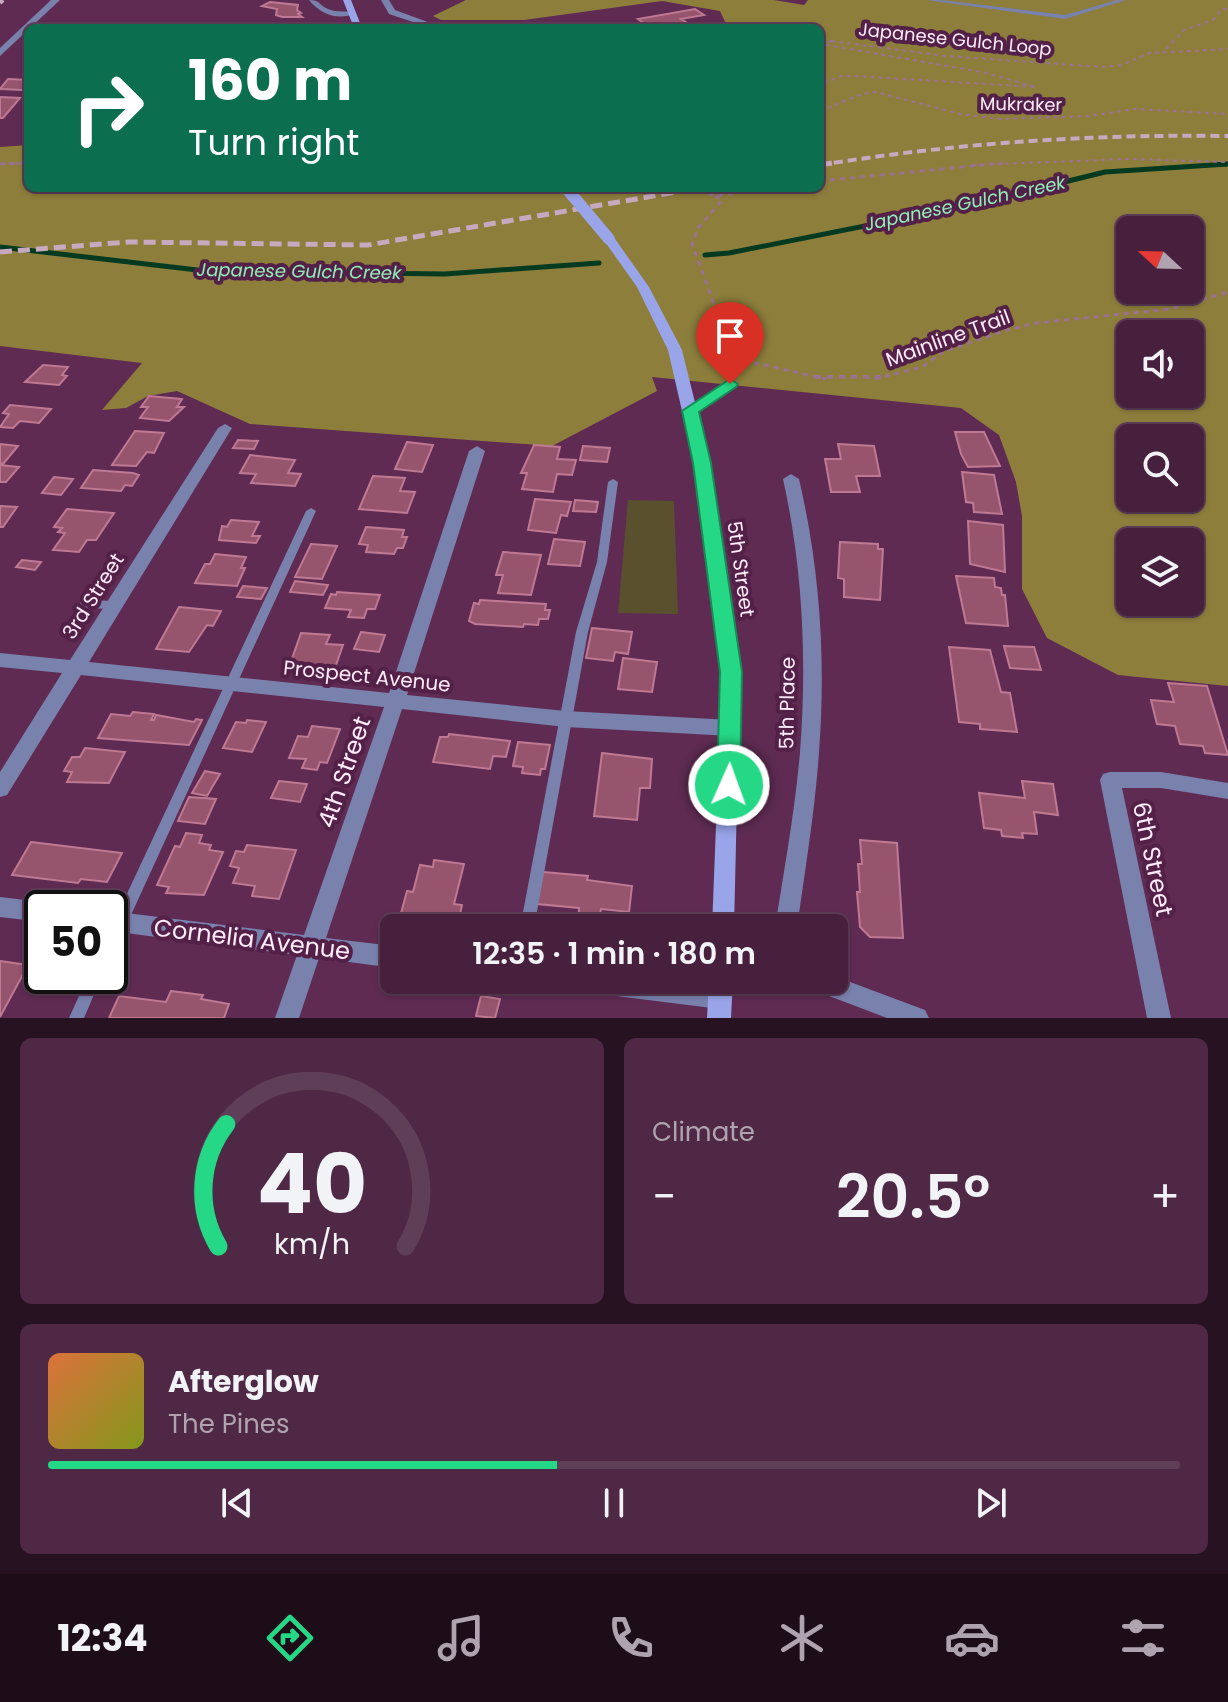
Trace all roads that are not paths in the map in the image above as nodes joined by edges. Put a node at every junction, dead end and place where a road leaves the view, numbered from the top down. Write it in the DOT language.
graph roads {
  1 [pos="56,0"];
  2 [pos="313,0"];
  3 [pos="347,0"];
  4 [pos="385,0"];
  5 [pos="929,0"];
  6 [pos="1123,0"];
  7 [pos="1104,4"];
  8 [pos="352,13"];
  9 [pos="31,24"];
  10 [pos="356,24"];
  11 [pos="428,24"];
  12 [pos="24,30"];
  13 [pos="0,53"];
  14 [pos="569,192"];
  15 [pos="730,384"];
  16 [pos="691,411"];
  17 [pos="225,428"];
  18 [pos="477,451"];
  19 [pos="791,479"];
  20 [pos="613,482"];
  21 [pos="311,511"];
  22 [pos="85,604"];
  23 [pos="113,605"];
  24 [pos="0,660"];
  25 [pos="75,668"];
  26 [pos="232,685"];
  27 [pos="396,700"];
  28 [pos="566,719"];
  29 [pos="731,728"];
  30 [pos="0,789"];
  31 [pos="1228,791"];
  32 [pos="128,895"];
  33 [pos="0,907"];
  34 [pos="24,910"];
  35 [pos="530,914"];
  36 [pos="724,914"];
  37 [pos="788,914"];
  38 [pos="128,923"];
  39 [pos="311,946"];
  40 [pos="380,955"];
  41 [pos="848,992"];
  42 [pos="87,994"];
  43 [pos="682,994"];
  44 [pos="720,999"];
  45 [pos="76,1018"];
  46 [pos="287,1018"];
  47 [pos="917,1018"];
  48 [pos="1159,1018"];
  1 -- 9 [label="street"];
  2 -- 8 [label="street"];
  3 -- 8 [label="main road"];
  4 -- 11 [label="street"];
  5 -- 7 [label="lane"];
  6 -- 7 [label="lane"];
  8 -- 10 [label="main road"];
  12 -- 13 [label="street"];
  14 -- 16 [label="main road, 5th Street, bridge"];
  15 -- 16 [label="lane"];
  16 -- 29 [label="main road, 5th Street"];
  17 -- 23 [label="street, 3rd Street"];
  18 -- 27 [label="street, 4th Street"];
  19 -- 37 [label="street, 5th Place"];
  20 -- 28 [label="lane"];
  21 -- 26 [label="lane"];
  22 -- 23 [label="lane"];
  23 -- 25 [label="street, 3rd Street"];
  24 -- 25 [label="street, Prospect Avenue"];
  25 -- 26 [label="street, Prospect Avenue"];
  25 -- 30 [label="street, 3rd Street"];
  26 -- 27 [label="street, Prospect Avenue"];
  26 -- 32 [label="lane"];
  27 -- 28 [label="street, Prospect Avenue"];
  27 -- 39 [label="street, 4th Street"];
  28 -- 29 [label="street, Prospect Avenue"];
  28 -- 35 [label="lane"];
  29 -- 36 [label="main road, 5th Street"];
  31 -- 48 [label="street, 6th Street"];
  33 -- 34 [label="street"];
  38 -- 39 [label="street, Cornelia Avenue"];
  39 -- 40 [label="street, Cornelia Avenue"];
  39 -- 46 [label="street, 4th Street"];
  41 -- 47 [label="street"];
  42 -- 45 [label="lane"];
  43 -- 44 [label="street"];
}
